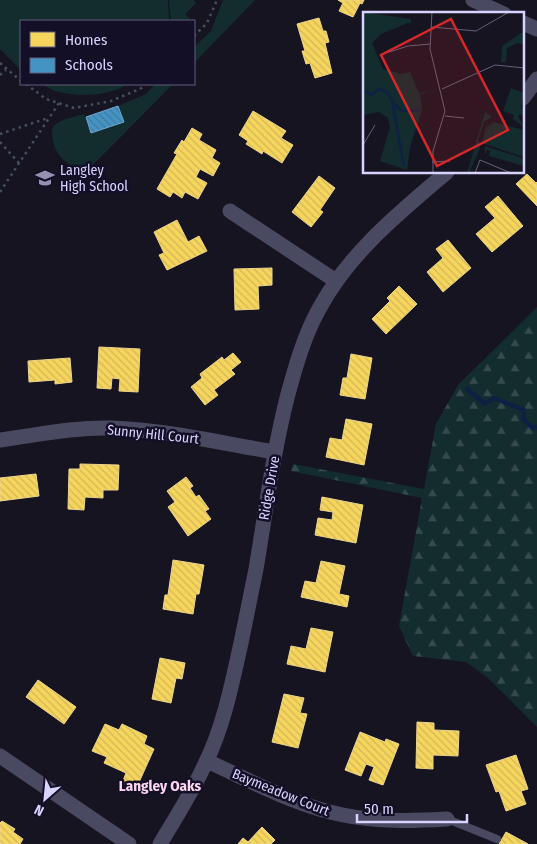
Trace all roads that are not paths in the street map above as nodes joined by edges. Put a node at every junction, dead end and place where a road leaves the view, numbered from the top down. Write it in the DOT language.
graph roads {
  1 [pos="473,0"];
  2 [pos="500,12"];
  3 [pos="524,23"];
  4 [pos="537,29"];
  5 [pos="537,79"];
  6 [pos="524,97"];
  7 [pos="445,174"];
  8 [pos="230,210"];
  9 [pos="336,281"];
  10 [pos="0,440"];
  11 [pos="275,452"];
  12 [pos="0,756"];
  13 [pos="207,761"];
  14 [pos="447,820"];
  15 [pos="497,839"];
  16 [pos="129,844"];
  17 [pos="160,844"];
  1 -- 2 [label="street"];
  3 -- 4 [label="street"];
  5 -- 6 [label="street"];
  7 -- 9 [label="street, Ridge Drive"];
  8 -- 9 [label="street"];
  9 -- 11 [label="street, Ridge Drive"];
  10 -- 11 [label="street, Sunny Hill Court"];
  11 -- 13 [label="street, Ridge Drive"];
  12 -- 16 [label="street"];
  13 -- 14 [label="street, Baymeadow Court"];
  13 -- 17 [label="street, Ridge Drive"];
  14 -- 15 [label="lane"];
}
